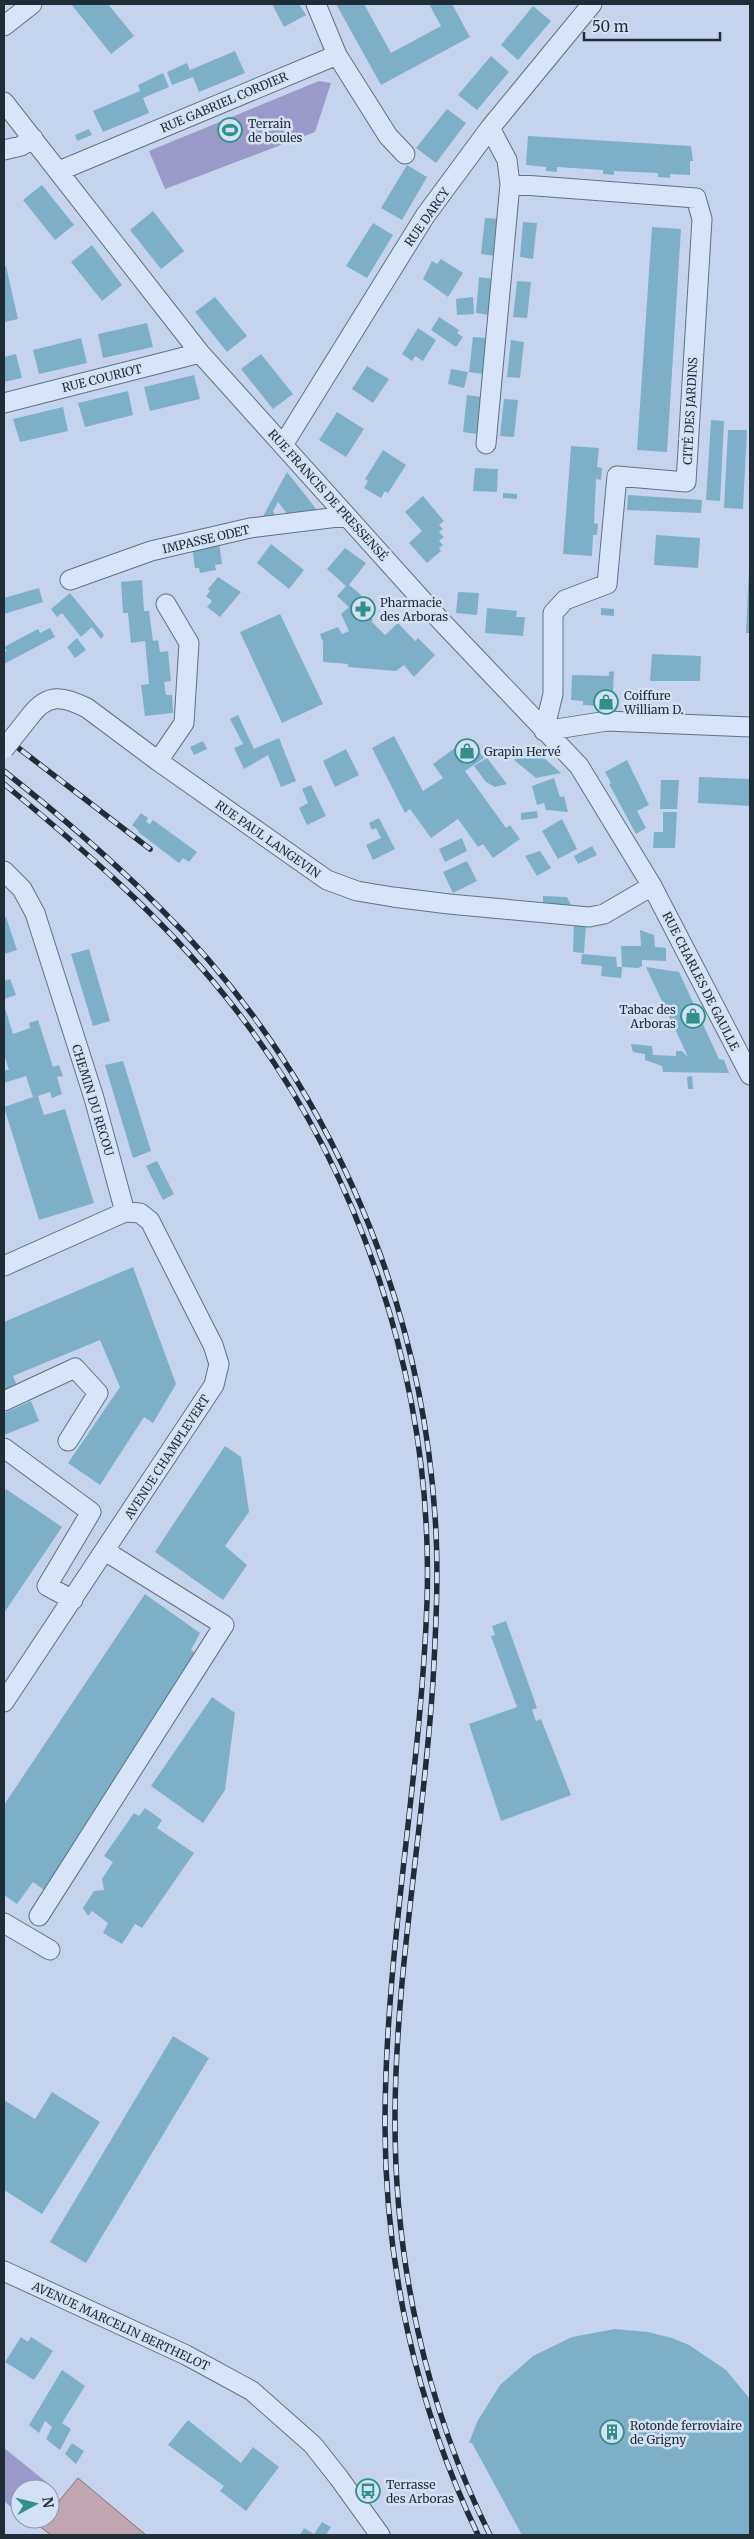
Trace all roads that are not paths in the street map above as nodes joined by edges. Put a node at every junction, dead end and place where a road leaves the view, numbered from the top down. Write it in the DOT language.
graph roads {
  1 [pos="32,4"];
  2 [pos="316,4"];
  3 [pos="592,4"];
  4 [pos="4,26"];
  5 [pos="337,55"];
  6 [pos="4,102"];
  7 [pos="490,128"];
  8 [pos="33,138"];
  9 [pos="4,150"];
  10 [pos="405,154"];
  11 [pos="59,171"];
  12 [pos="510,184"];
  13 [pos="200,353"];
  14 [pos="4,403"];
  15 [pos="486,444"];
  16 [pos="283,445"];
  17 [pos="346,516"];
  18 [pos="70,580"];
  19 [pos="166,604"];
  20 [pos="750,727"];
  21 [pos="544,731"];
  22 [pos="4,749"];
  23 [pos="158,761"];
  24 [pos="4,871"];
  25 [pos="652,886"];
  26 [pos="750,1076"];
  27 [pos="125,1212"];
  28 [pos="4,1264"];
  29 [pos="4,1401"];
  30 [pos="68,1442"];
  31 [pos="4,1448"];
  32 [pos="105,1551"];
  33 [pos="73,1600"];
  34 [pos="4,1702"];
  35 [pos="39,1916"];
  36 [pos="4,1923"];
  37 [pos="50,1950"];
  38 [pos="4,2271"];
  39 [pos="380,2535"];
  1 -- 4 [label="street"];
  2 -- 5 [label="street"];
  3 -- 7 [label="street, RUE DARCY"];
  5 -- 10 [label="street"];
  5 -- 11 [label="street, RUE GABRIEL CORDIER"];
  6 -- 8 [label="street, RUE FRANCIS DE PRESSENSÉ"];
  7 -- 12 [label="street"];
  7 -- 16 [label="street, RUE DARCY"];
  8 -- 9 [label="street"];
  8 -- 11 [label="street, RUE FRANCIS DE PRESSENSÉ"];
  11 -- 13 [label="street, RUE FRANCIS DE PRESSENSÉ"];
  12 -- 15 [label="street"];
  12 -- 21 [label="street, CITÉ DES JARDINS"];
  13 -- 14 [label="street, RUE COURIOT"];
  13 -- 16 [label="street, RUE FRANCIS DE PRESSENSÉ"];
  16 -- 17 [label="street, RUE FRANCIS DE PRESSENSÉ"];
  17 -- 18 [label="street, IMPASSE ODET"];
  17 -- 21 [label="street, RUE FRANCIS DE PRESSENSÉ"];
  19 -- 23 [label="street"];
  20 -- 21 [label="street"];
  21 -- 25 [label="street, RUE FRANCIS DE PRESSENSÉ"];
  22 -- 23 [label="street, RUE PAUL LANGEVIN, bridge"];
  23 -- 25 [label="street, RUE PAUL LANGEVIN"];
  24 -- 27 [label="street, CHEMIN DU RECOU"];
  25 -- 26 [label="street, RUE CHARLES DE GAULLE"];
  27 -- 28 [label="street"];
  27 -- 32 [label="street, AVENUE CHAMPLEVERT"];
  29 -- 30 [label="street"];
  31 -- 33 [label="street"];
  32 -- 33 [label="street, AVENUE CHAMPLEVERT"];
  32 -- 35 [label="street"];
  33 -- 34 [label="street, AVENUE CHAMPLEVERT"];
  36 -- 37 [label="street"];
  38 -- 39 [label="street, AVENUE MARCELIN BERTHELOT"];
}
